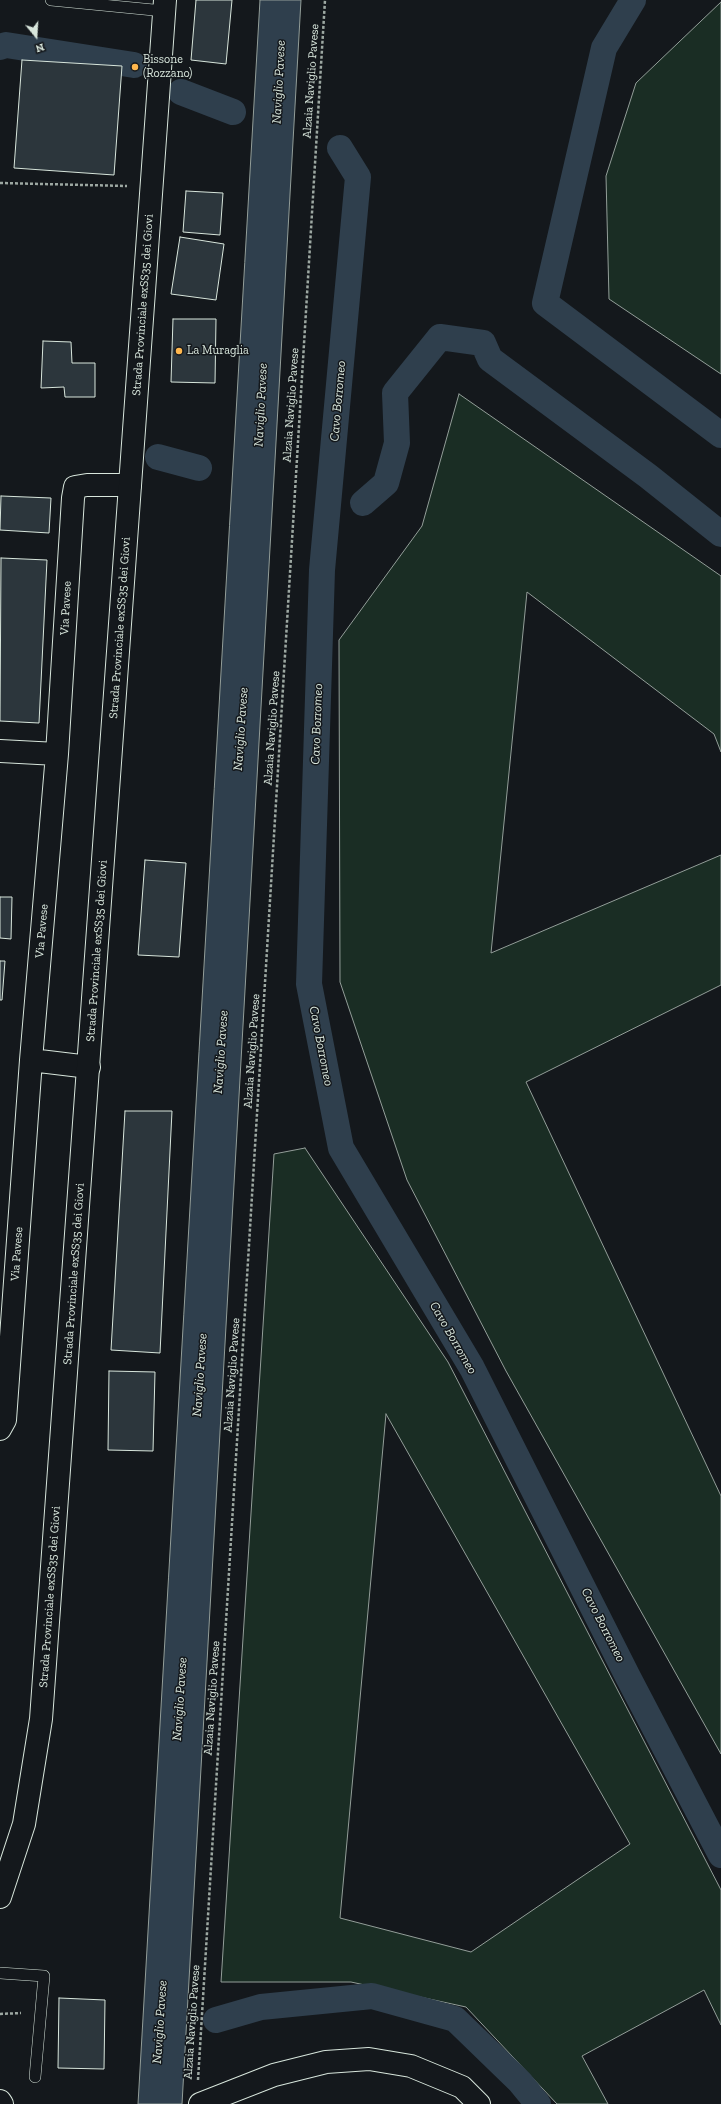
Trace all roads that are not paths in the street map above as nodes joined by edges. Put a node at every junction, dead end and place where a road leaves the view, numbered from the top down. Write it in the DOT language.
graph roads {
  1 [pos="51,0"];
  2 [pos="165,6"];
  3 [pos="130,486"];
  4 [pos="0,751"];
  5 [pos="57,754"];
  6 [pos="31,1060"];
  7 [pos="89,1067"];
  8 [pos="0,1429"];
  9 [pos="0,1897"];
  10 [pos="0,1973"];
  11 [pos="35,2077"];
  12 [pos="203,2097"];
  13 [pos="0,2101"];
  14 [pos="2,2104"];
  15 [pos="479,2104"];
  1 -- 2 [label="lane"];
  2 -- 3 [label="main road, Strada Provinciale exSS35 dei Giovi"];
  3 -- 5 [label="main road, Via Pavese"];
  3 -- 7 [label="main road, Strada Provinciale exSS35 dei Giovi"];
  4 -- 5 [label="main road"];
  5 -- 6 [label="main road, Via Pavese"];
  6 -- 7 [label="main road"];
  6 -- 8 [label="main road, Via Pavese"];
  7 -- 9 [label="main road, Strada Provinciale exSS35 dei Giovi"];
  10 -- 11 [label="lane"];
  12 -- 15 [label="main road"];
  13 -- 14 [label="main road"];
}
